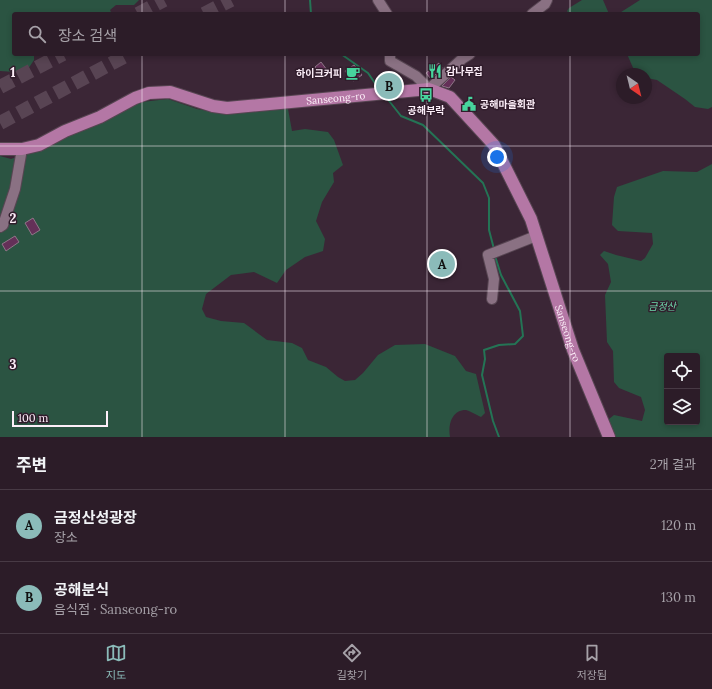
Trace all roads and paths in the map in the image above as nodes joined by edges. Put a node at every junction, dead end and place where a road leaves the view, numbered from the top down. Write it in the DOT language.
graph roads {
  1 [pos="378,0"];
  2 [pos="547,0"];
  3 [pos="386,12"];
  4 [pos="535,12"];
  5 [pos="390,56"];
  6 [pos="467,56"];
  7 [pos="429,89"];
  8 [pos="0,149"];
  9 [pos="22,149"];
  10 [pos="0,227"];
  11 [pos="536,236"];
  12 [pos="492,299"];
  13 [pos="609,437"];
  1 -- 3 [label="lane"];
  2 -- 4 [label="lane"];
  5 -- 7 [label="lane"];
  6 -- 7 [label="lane"];
  7 -- 9 [label="main road, Sanseong-ro"];
  7 -- 11 [label="main road, Sanseong-ro"];
  8 -- 9 [label="main road, Sanseong-ro"];
  9 -- 10 [label="lane"];
  11 -- 12 [label="lane"];
  11 -- 13 [label="main road, Sanseong-ro"];
}
